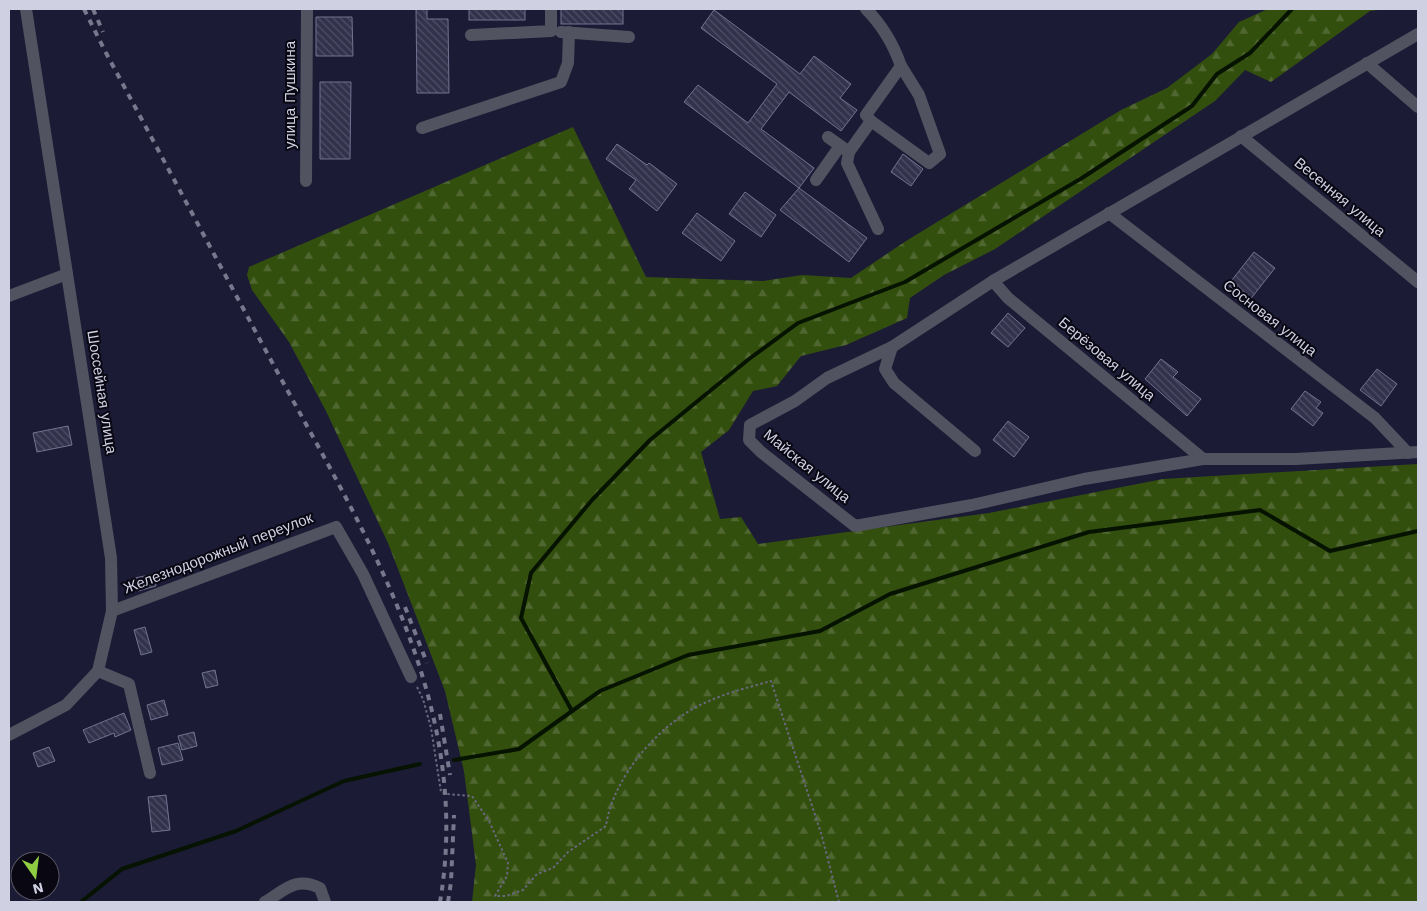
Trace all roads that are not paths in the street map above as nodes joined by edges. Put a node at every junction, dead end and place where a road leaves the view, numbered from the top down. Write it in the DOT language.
graph roads {
  1 [pos="26,9"];
  2 [pos="306,9"];
  3 [pos="550,9"];
  4 [pos="866,9"];
  5 [pos="551,31"];
  6 [pos="569,32"];
  7 [pos="1418,34"];
  8 [pos="471,35"];
  9 [pos="629,37"];
  10 [pos="1367,63"];
  11 [pos="901,66"];
  12 [pos="1418,107"];
  13 [pos="872,121"];
  14 [pos="422,128"];
  15 [pos="1242,136"];
  16 [pos="828,137"];
  17 [pos="844,149"];
  18 [pos="816,180"];
  19 [pos="306,181"];
  20 [pos="1109,213"];
  21 [pos="878,229"];
  22 [pos="67,274"];
  23 [pos="993,280"];
  24 [pos="1418,282"];
  25 [pos="9,296"];
  26 [pos="892,347"];
  27 [pos="976,451"];
  28 [pos="1413,452"];
  29 [pos="1203,459"];
  30 [pos="112,610"];
  31 [pos="98,671"];
  32 [pos="411,677"];
  33 [pos="9,735"];
  34 [pos="150,772"];
  35 [pos="265,902"];
  36 [pos="325,902"];
  1 -- 22 [label="street, Шоссейная улица"];
  2 -- 19 [label="street, улица Пушкина"];
  3 -- 5 [label="street"];
  4 -- 11 [label="street"];
  5 -- 6 [label="street"];
  5 -- 8 [label="street"];
  6 -- 9 [label="street"];
  6 -- 14 [label="street"];
  7 -- 10 [label="street"];
  10 -- 12 [label="street"];
  10 -- 15 [label="street"];
  11 -- 13 [label="street"];
  11 -- 13 [label="street"];
  13 -- 17 [label="street"];
  15 -- 20 [label="street"];
  15 -- 24 [label="street, Весенняя улица"];
  16 -- 17 [label="street"];
  17 -- 18 [label="street"];
  17 -- 21 [label="street"];
  20 -- 23 [label="street"];
  20 -- 28 [label="street, Сосновая улица"];
  22 -- 25 [label="street"];
  22 -- 30 [label="street, Шоссейная улица"];
  23 -- 26 [label="street"];
  23 -- 29 [label="street, Берёзовая улица"];
  26 -- 27 [label="street"];
  26 -- 29 [label="street, Майская улица"];
  28 -- 29 [label="street"];
  30 -- 31 [label="street, Шоссейная улица"];
  30 -- 32 [label="street, Железнодорожный переулок"];
  31 -- 33 [label="street"];
  31 -- 34 [label="street"];
  35 -- 36 [label="street"];
}
